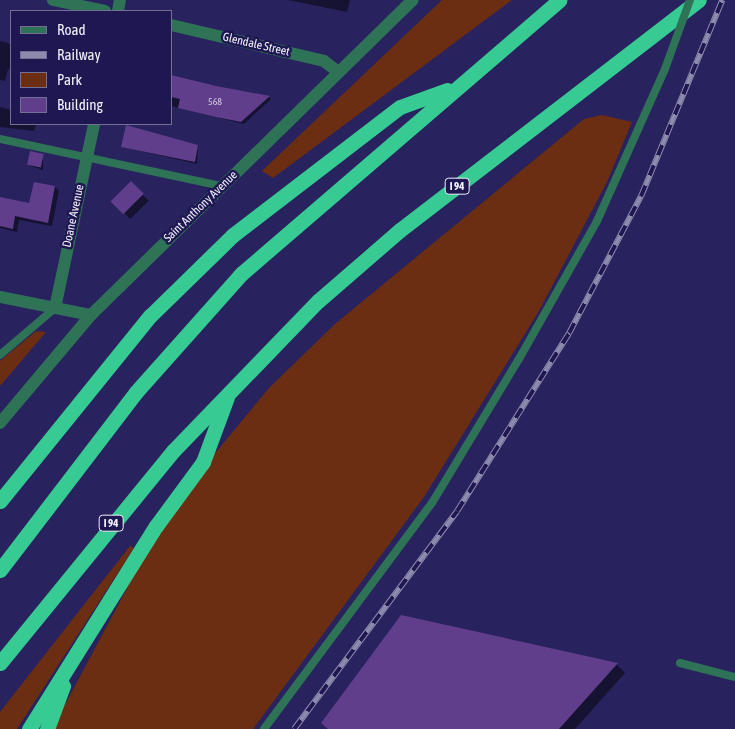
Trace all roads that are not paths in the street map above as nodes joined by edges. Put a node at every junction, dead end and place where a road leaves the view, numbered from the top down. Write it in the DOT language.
graph roads {
  1 [pos="53,0"];
  2 [pos="413,0"];
  3 [pos="559,0"];
  4 [pos="690,0"];
  5 [pos="699,0"];
  6 [pos="100,10"];
  7 [pos="172,25"];
  8 [pos="338,72"];
  9 [pos="458,86"];
  10 [pos="94,125"];
  11 [pos="0,139"];
  12 [pos="86,158"];
  13 [pos="222,186"];
  14 [pos="0,297"];
  15 [pos="55,308"];
  16 [pos="91,315"];
  17 [pos="0,355"];
  18 [pos="229,390"];
  19 [pos="0,423"];
  20 [pos="0,501"];
  21 [pos="0,570"];
  22 [pos="0,663"];
  23 [pos="680,663"];
  24 [pos="67,671"];
  25 [pos="735,677"];
  26 [pos="29,729"];
  27 [pos="47,729"];
  28 [pos="264,729"];
  1 -- 6 [label="street"];
  2 -- 8 [label="street, Saint Anthony Avenue"];
  3 -- 9 [label="highway"];
  4 -- 28 [label="lane, bridge"];
  5 -- 18 [label="highway, I 94"];
  7 -- 8 [label="street, Glendale Street"];
  8 -- 13 [label="street, Saint Anthony Avenue"];
  9 -- 20 [label="highway"];
  9 -- 21 [label="highway"];
  10 -- 12 [label="street, Doane Avenue"];
  11 -- 12 [label="lane"];
  12 -- 13 [label="lane"];
  12 -- 15 [label="street, Doane Avenue"];
  13 -- 16 [label="street, Saint Anthony Avenue"];
  14 -- 15 [label="street"];
  15 -- 16 [label="street"];
  15 -- 17 [label="lane"];
  16 -- 19 [label="street, Saint Anthony Avenue"];
  18 -- 22 [label="highway, I 94"];
  18 -- 24 [label="highway"];
  23 -- 25 [label="lane"];
  24 -- 26 [label="highway"];
  24 -- 27 [label="highway"];
}
